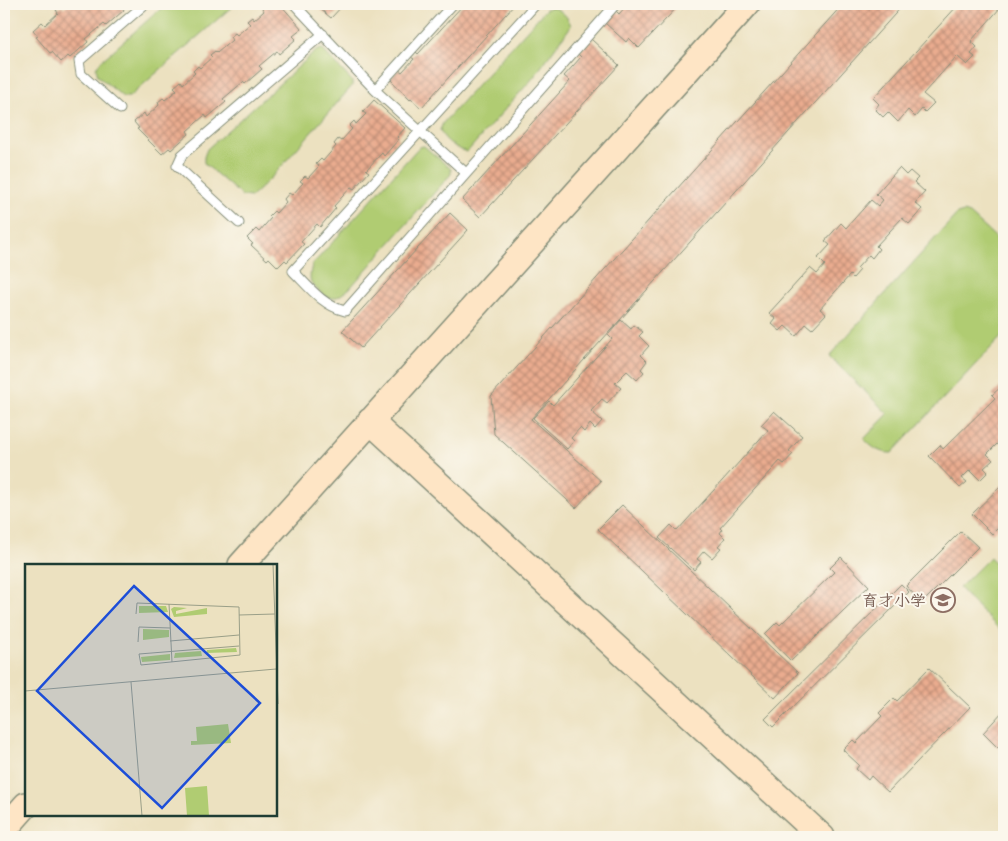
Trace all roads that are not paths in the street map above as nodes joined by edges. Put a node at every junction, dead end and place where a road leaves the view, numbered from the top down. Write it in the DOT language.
graph roads {
  1 [pos="145,4"];
  2 [pos="294,4"];
  3 [pos="453,4"];
  4 [pos="536,4"];
  5 [pos="616,4"];
  6 [pos="747,4"];
  7 [pos="323,34"];
  8 [pos="375,90"];
  9 [pos="120,109"];
  10 [pos="420,131"];
  11 [pos="466,173"];
  12 [pos="239,223"];
  13 [pos="370,421"];
  14 [pos="242,564"];
  15 [pos="25,806"];
  16 [pos="4,830"];
  17 [pos="822,837"];
  1 -- 9 [label="lane"];
  2 -- 7 [label="lane"];
  3 -- 8 [label="lane"];
  4 -- 10 [label="lane"];
  5 -- 11 [label="lane"];
  6 -- 13 [label="street"];
  7 -- 8 [label="lane"];
  7 -- 12 [label="lane"];
  8 -- 10 [label="lane"];
  10 -- 11 [label="lane"];
  10 -- 11 [label="lane"];
  13 -- 14 [label="street"];
  13 -- 17 [label="street"];
  15 -- 16 [label="street"];
}
